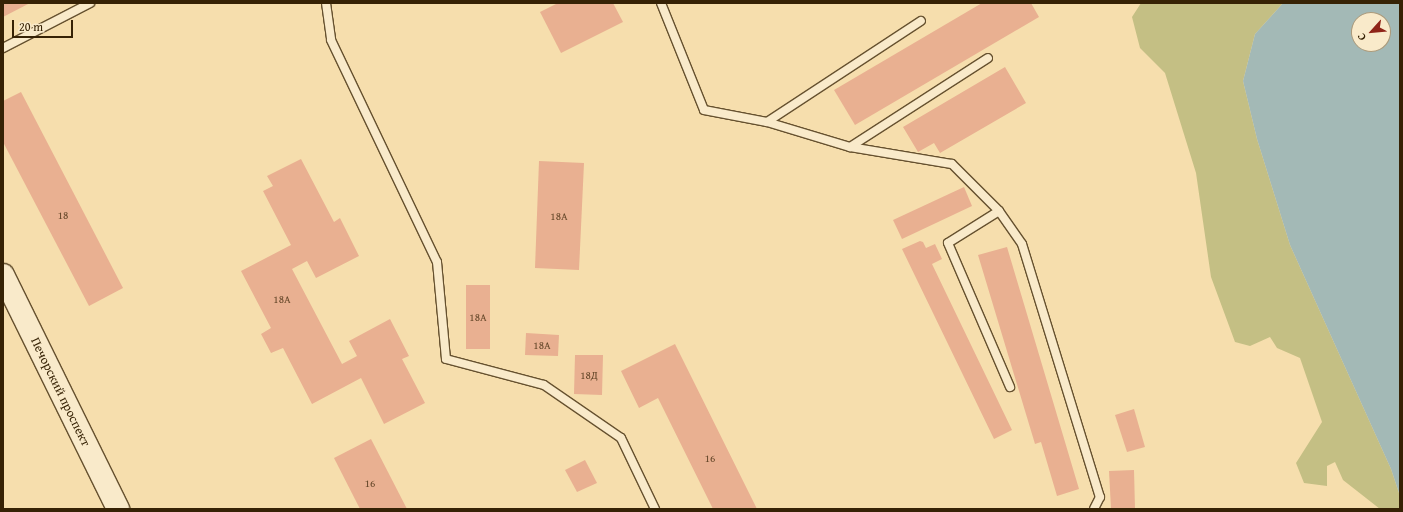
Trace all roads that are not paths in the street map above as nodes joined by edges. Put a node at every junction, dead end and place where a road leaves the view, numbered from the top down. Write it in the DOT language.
graph roads {
  1 [pos="90,3"];
  2 [pos="326,3"];
  3 [pos="661,3"];
  4 [pos="921,21"];
  5 [pos="3,48"];
  6 [pos="988,58"];
  7 [pos="767,122"];
  8 [pos="850,147"];
  9 [pos="998,211"];
  10 [pos="3,275"];
  11 [pos="1010,387"];
  12 [pos="118,509"];
  13 [pos="655,509"];
  14 [pos="1094,509"];
  1 -- 5 [label="lane"];
  2 -- 13 [label="lane"];
  3 -- 7 [label="lane"];
  4 -- 7 [label="lane"];
  6 -- 8 [label="lane"];
  7 -- 8 [label="lane"];
  8 -- 9 [label="lane"];
  9 -- 11 [label="lane"];
  9 -- 14 [label="lane"];
  10 -- 12 [label="main road, Печорский проспект"];
}
